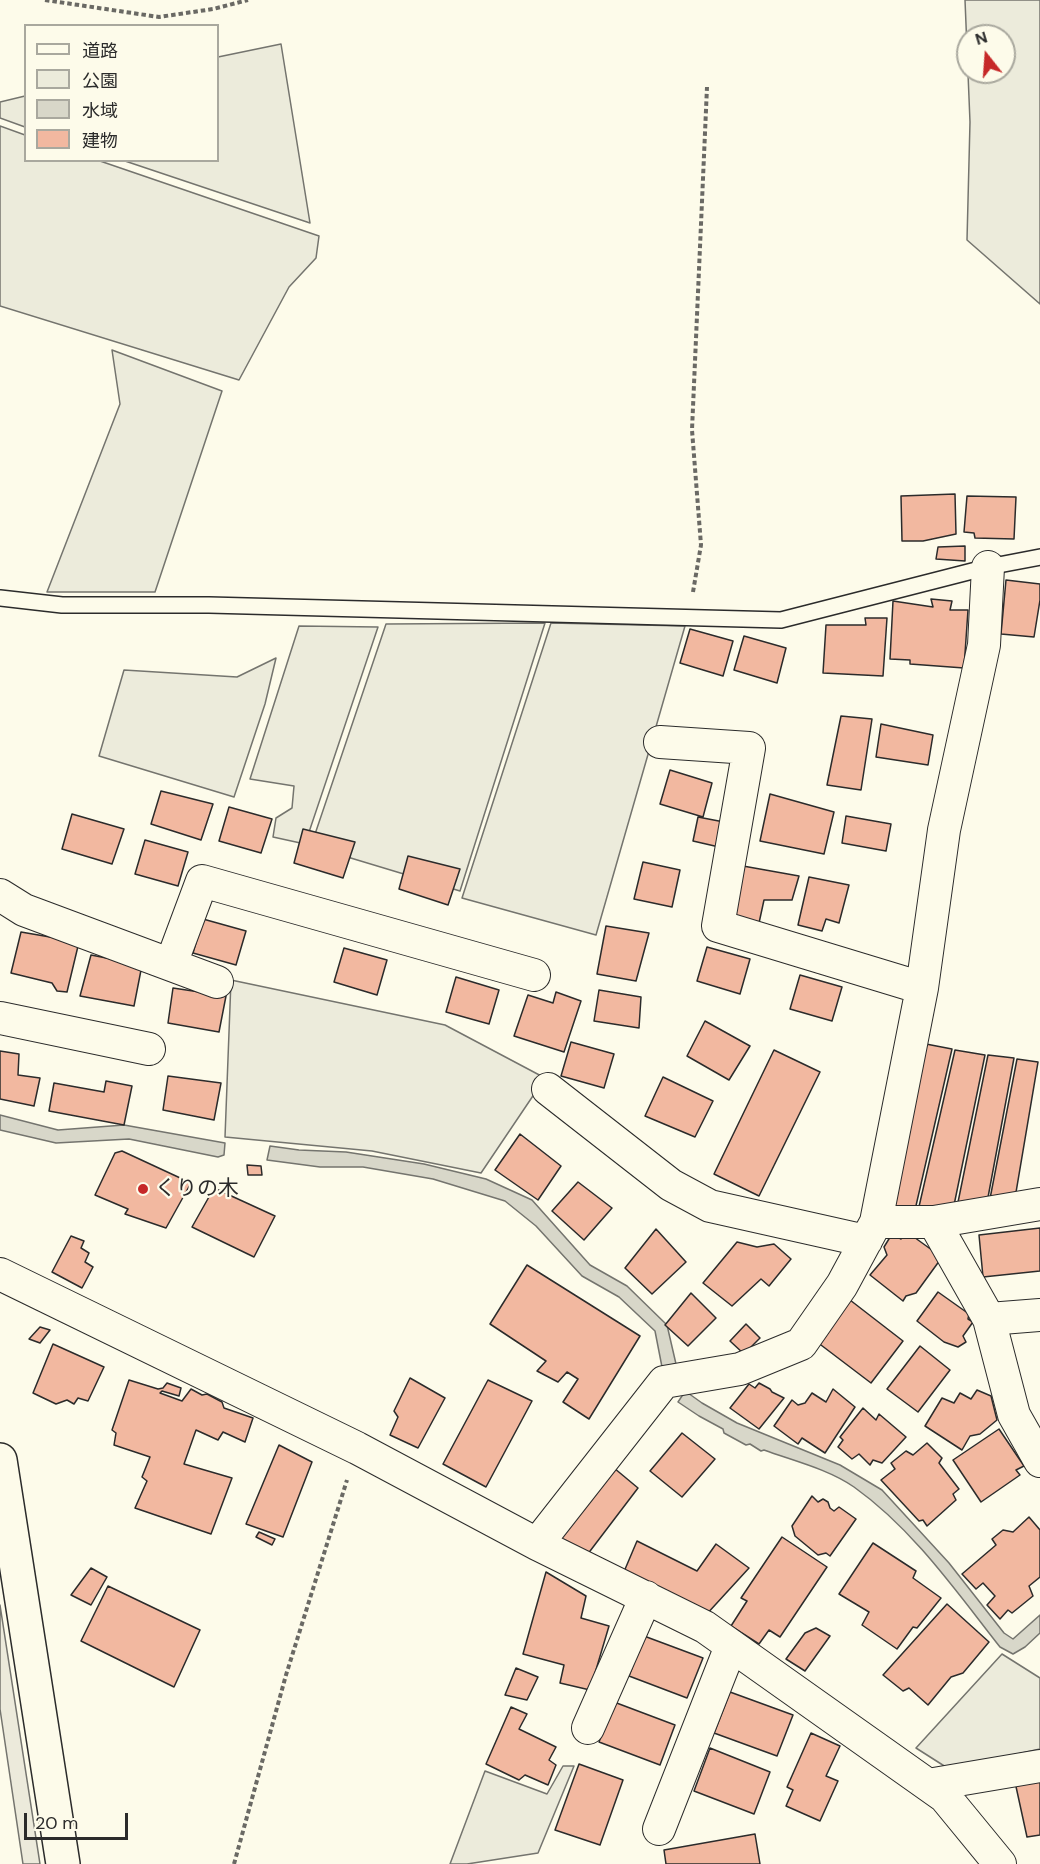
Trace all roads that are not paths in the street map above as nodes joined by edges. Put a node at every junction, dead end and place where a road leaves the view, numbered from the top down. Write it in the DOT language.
graph roads {
  1 [pos="1040,557"];
  2 [pos="988,567"];
  3 [pos="0,598"];
  4 [pos="660,742"];
  5 [pos="0,895"];
  6 [pos="171,964"];
  7 [pos="534,975"];
  8 [pos="218,981"];
  9 [pos="922,988"];
  10 [pos="0,1018"];
  11 [pos="149,1050"];
  12 [pos="548,1089"];
  13 [pos="1040,1204"];
  14 [pos="934,1222"];
  15 [pos="871,1231"];
  16 [pos="0,1274"];
  17 [pos="1040,1315"];
  18 [pos="988,1319"];
  19 [pos="0,1460"];
  20 [pos="1040,1461"];
  21 [pos="537,1544"];
  22 [pos="9,1584"];
  23 [pos="646,1597"];
  24 [pos="731,1646"];
  25 [pos="588,1728"];
  26 [pos="1040,1766"];
  27 [pos="928,1785"];
  28 [pos="658,1829"];
  29 [pos="63,1864"];
  30 [pos="1000,1864"];
  1 -- 2 [label="lane"];
  2 -- 3 [label="lane"];
  2 -- 9 [label="street"];
  4 -- 9 [label="street"];
  5 -- 6 [label="street"];
  6 -- 7 [label="street"];
  6 -- 8 [label="street"];
  9 -- 15 [label="street"];
  10 -- 11 [label="street"];
  12 -- 15 [label="street"];
  13 -- 14 [label="street"];
  14 -- 15 [label="street"];
  14 -- 18 [label="street"];
  15 -- 21 [label="street"];
  16 -- 21 [label="street"];
  17 -- 18 [label="street"];
  18 -- 20 [label="street"];
  19 -- 22 [label="street"];
  21 -- 23 [label="street"];
  22 -- 29 [label="street"];
  23 -- 24 [label="street"];
  23 -- 25 [label="street"];
  24 -- 27 [label="street"];
  24 -- 28 [label="street"];
  26 -- 27 [label="street"];
  27 -- 30 [label="street"];
}
